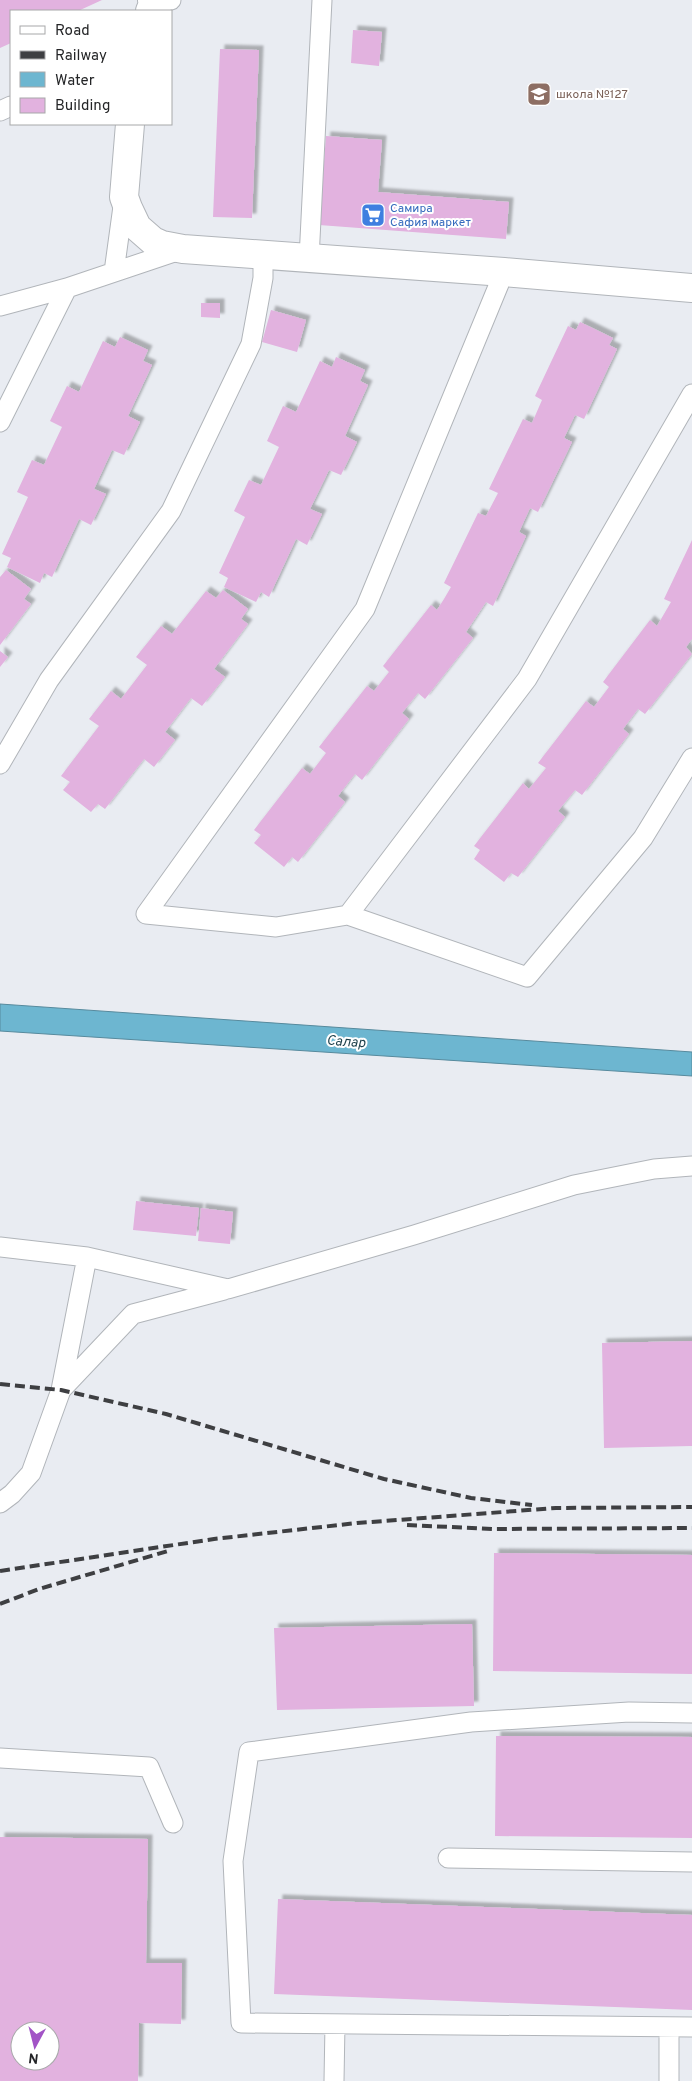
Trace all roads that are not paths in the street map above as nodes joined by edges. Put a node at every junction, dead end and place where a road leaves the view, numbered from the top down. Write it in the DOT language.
graph roads {
  1 [pos="322,0"];
  2 [pos="130,125"];
  3 [pos="124,198"];
  4 [pos="183,249"];
  5 [pos="263,255"];
  6 [pos="309,259"];
  7 [pos="114,272"];
  8 [pos="504,272"];
  9 [pos="67,288"];
  10 [pos="692,288"];
  11 [pos="0,306"];
  12 [pos="692,394"];
  13 [pos="0,422"];
  14 [pos="692,758"];
  15 [pos="0,764"];
  16 [pos="348,914"];
  17 [pos="692,1166"];
  18 [pos="0,1247"];
  19 [pos="87,1257"];
  20 [pos="228,1290"];
  21 [pos="61,1390"];
  22 [pos="0,1503"];
  23 [pos="692,1713"];
  24 [pos="0,1758"];
  25 [pos="173,1824"];
  26 [pos="448,1858"];
  27 [pos="692,1862"];
  28 [pos="335,2024"];
  29 [pos="669,2027"];
  30 [pos="692,2027"];
  31 [pos="334,2081"];
  32 [pos="669,2081"];
  1 -- 6 [label="lane"];
  2 -- 3 [label="street"];
  3 -- 4 [label="street"];
  3 -- 7 [label="lane"];
  4 -- 5 [label="street"];
  4 -- 7 [label="lane"];
  5 -- 6 [label="street"];
  5 -- 15 [label="lane"];
  6 -- 8 [label="street"];
  7 -- 9 [label="lane"];
  8 -- 10 [label="street"];
  8 -- 16 [label="lane"];
  9 -- 11 [label="lane"];
  9 -- 13 [label="lane"];
  12 -- 16 [label="lane"];
  14 -- 16 [label="lane"];
  17 -- 20 [label="lane"];
  18 -- 19 [label="lane"];
  19 -- 20 [label="lane"];
  19 -- 21 [label="lane"];
  20 -- 21 [label="lane"];
  21 -- 22 [label="lane"];
  23 -- 28 [label="lane"];
  24 -- 25 [label="lane"];
  26 -- 27 [label="lane"];
  28 -- 29 [label="lane"];
  28 -- 31 [label="lane"];
  29 -- 30 [label="lane"];
  29 -- 32 [label="lane"];
}
